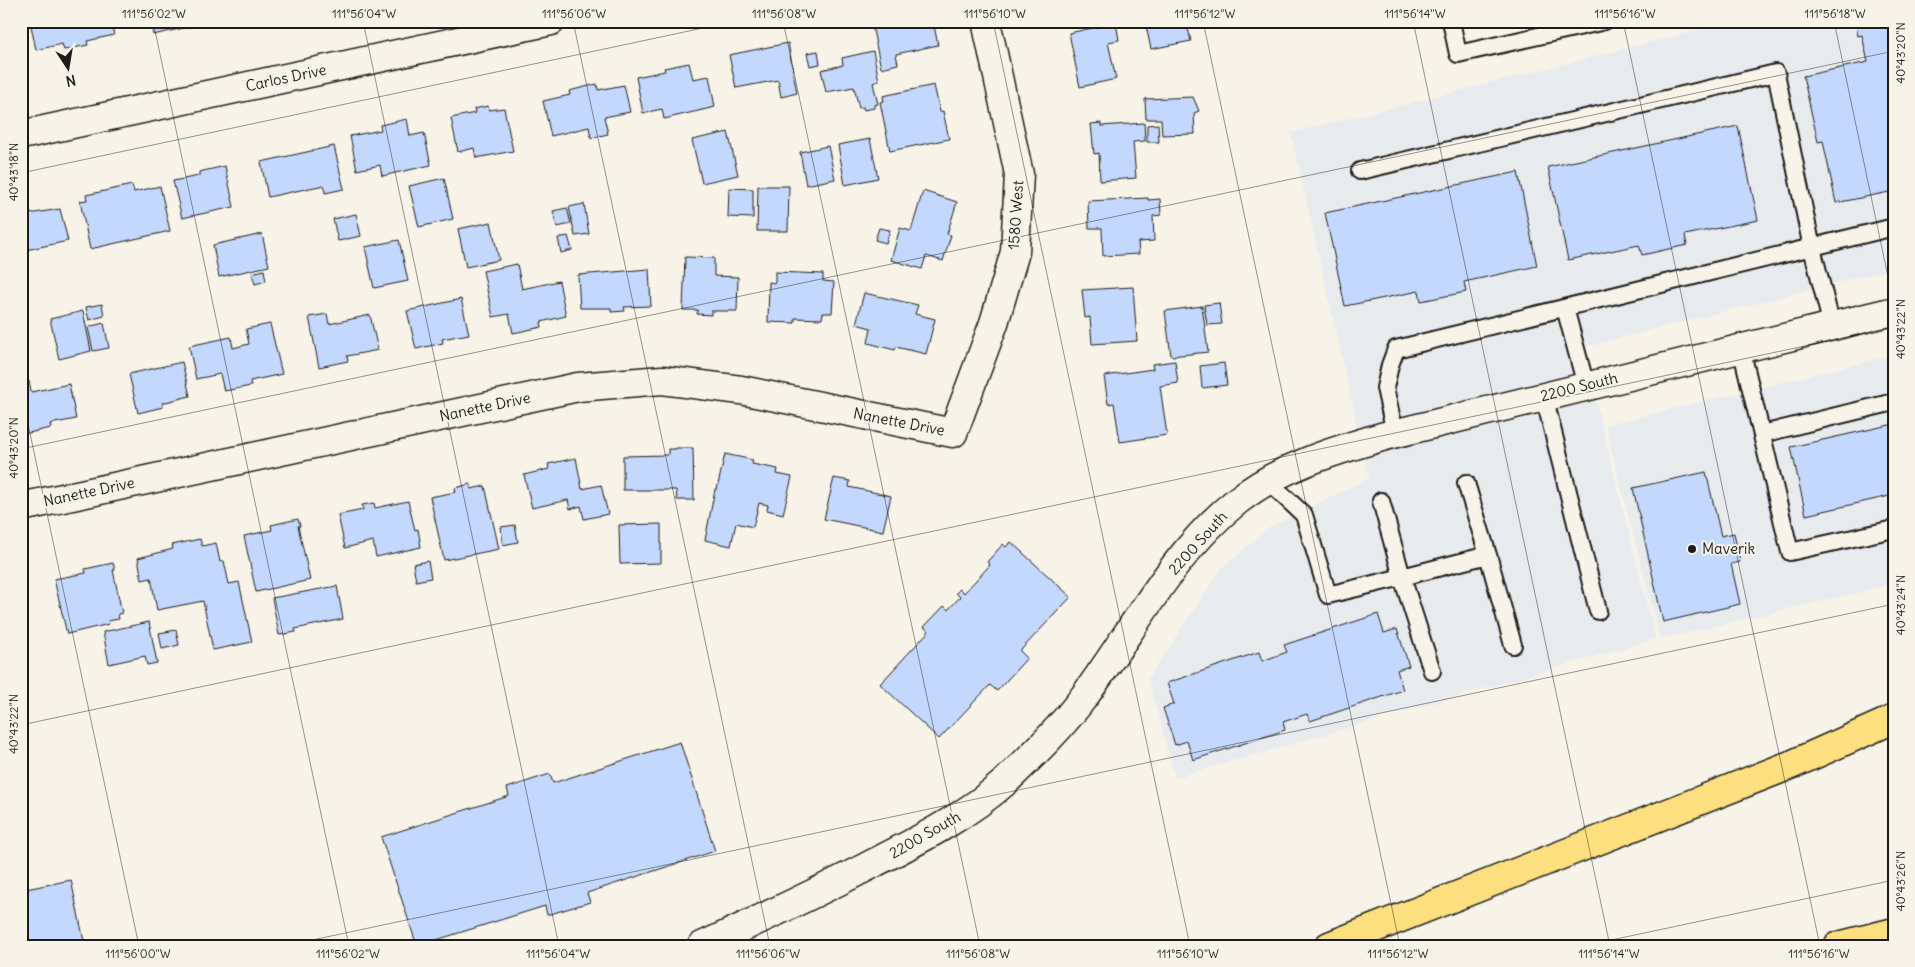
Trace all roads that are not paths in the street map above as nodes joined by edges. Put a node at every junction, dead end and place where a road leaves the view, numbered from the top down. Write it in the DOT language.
graph roads {
  1 [pos="550,21"];
  2 [pos="986,21"];
  3 [pos="1451,21"];
  4 [pos="1605,21"];
  5 [pos="21,135"];
  6 [pos="1360,171"];
  7 [pos="1894,227"];
  8 [pos="1812,248"];
  9 [pos="1565,308"];
  10 [pos="1894,311"];
  11 [pos="1832,326"];
  12 [pos="1741,348"];
  13 [pos="1586,386"];
  14 [pos="1544,396"];
  15 [pos="1894,402"];
  16 [pos="953,433"];
  17 [pos="1395,433"];
  18 [pos="1762,434"];
  19 [pos="1268,482"];
  20 [pos="1466,483"];
  21 [pos="1381,501"];
  22 [pos="21,507"];
  23 [pos="1894,529"];
  24 [pos="1488,555"];
  25 [pos="1402,577"];
  26 [pos="1598,611"];
  27 [pos="1513,644"];
  28 [pos="1432,671"];
  29 [pos="1894,719"];
  30 [pos="1894,732"];
  31 [pos="1793,764"];
  32 [pos="1894,932"];
  33 [pos="702,946"];
  34 [pos="1330,946"];
  35 [pos="1838,946"];
  1 -- 5 [label="street, Carlos Drive"];
  2 -- 16 [label="street, 1580 West"];
  3 -- 4 [label="lane"];
  6 -- 8 [label="lane"];
  7 -- 8 [label="lane"];
  8 -- 9 [label="lane"];
  8 -- 11 [label="lane"];
  9 -- 13 [label="lane"];
  9 -- 17 [label="lane"];
  10 -- 11 [label="street, 2200 South"];
  11 -- 12 [label="street, 2200 South"];
  12 -- 13 [label="street, 2200 South"];
  12 -- 18 [label="lane"];
  13 -- 14 [label="street, 2200 South"];
  14 -- 17 [label="street, 2200 South"];
  14 -- 26 [label="lane"];
  15 -- 18 [label="lane"];
  16 -- 22 [label="street, Nanette Drive"];
  17 -- 19 [label="street, 2200 South"];
  18 -- 23 [label="lane"];
  19 -- 25 [label="lane"];
  19 -- 33 [label="street, 2200 South"];
  20 -- 24 [label="lane"];
  21 -- 25 [label="lane"];
  24 -- 25 [label="lane"];
  24 -- 27 [label="lane"];
  25 -- 28 [label="lane"];
  29 -- 31 [label="highway"];
  30 -- 31 [label="highway"];
  31 -- 34 [label="highway"];
  32 -- 35 [label="highway"];
}
